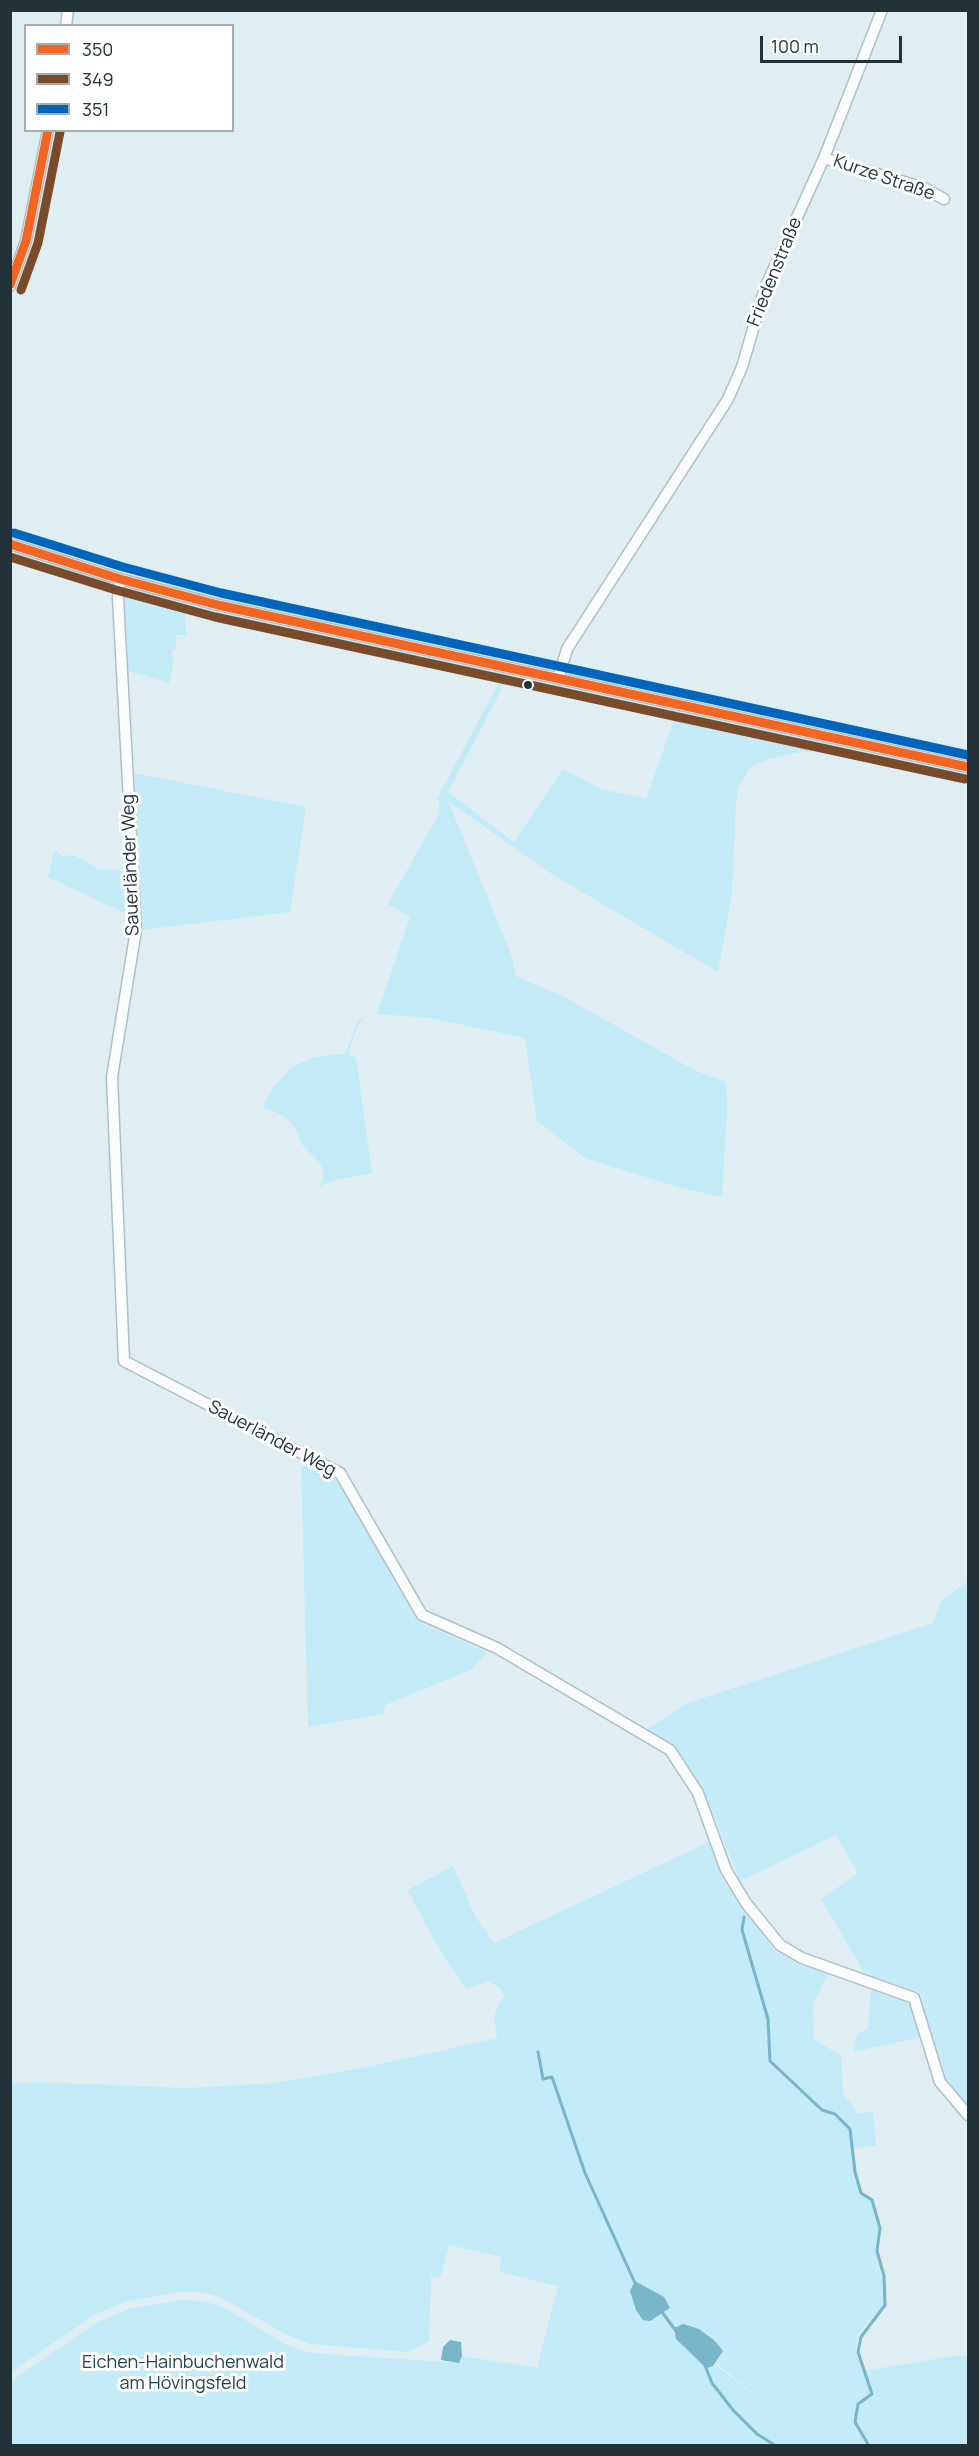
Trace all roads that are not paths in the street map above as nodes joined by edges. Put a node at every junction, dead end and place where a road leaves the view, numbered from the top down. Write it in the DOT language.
graph roads {
  1 [pos="882,10"];
  2 [pos="48,132"];
  3 [pos="824,158"];
  4 [pos="944,199"];
  5 [pos="10,286"];
  6 [pos="10,544"];
  7 [pos="120,579"];
  8 [pos="558,678"];
  9 [pos="969,767"];
  10 [pos="969,2115"];
  1 -- 3 [label="street, Friedenstraße"];
  2 -- 5 [label="street"];
  3 -- 4 [label="street, Kurze Straße"];
  3 -- 8 [label="street, Friedenstraße"];
  6 -- 7 [label="street"];
  7 -- 8 [label="street"];
  7 -- 10 [label="street, Sauerländer Weg"];
  8 -- 9 [label="street"];
}
